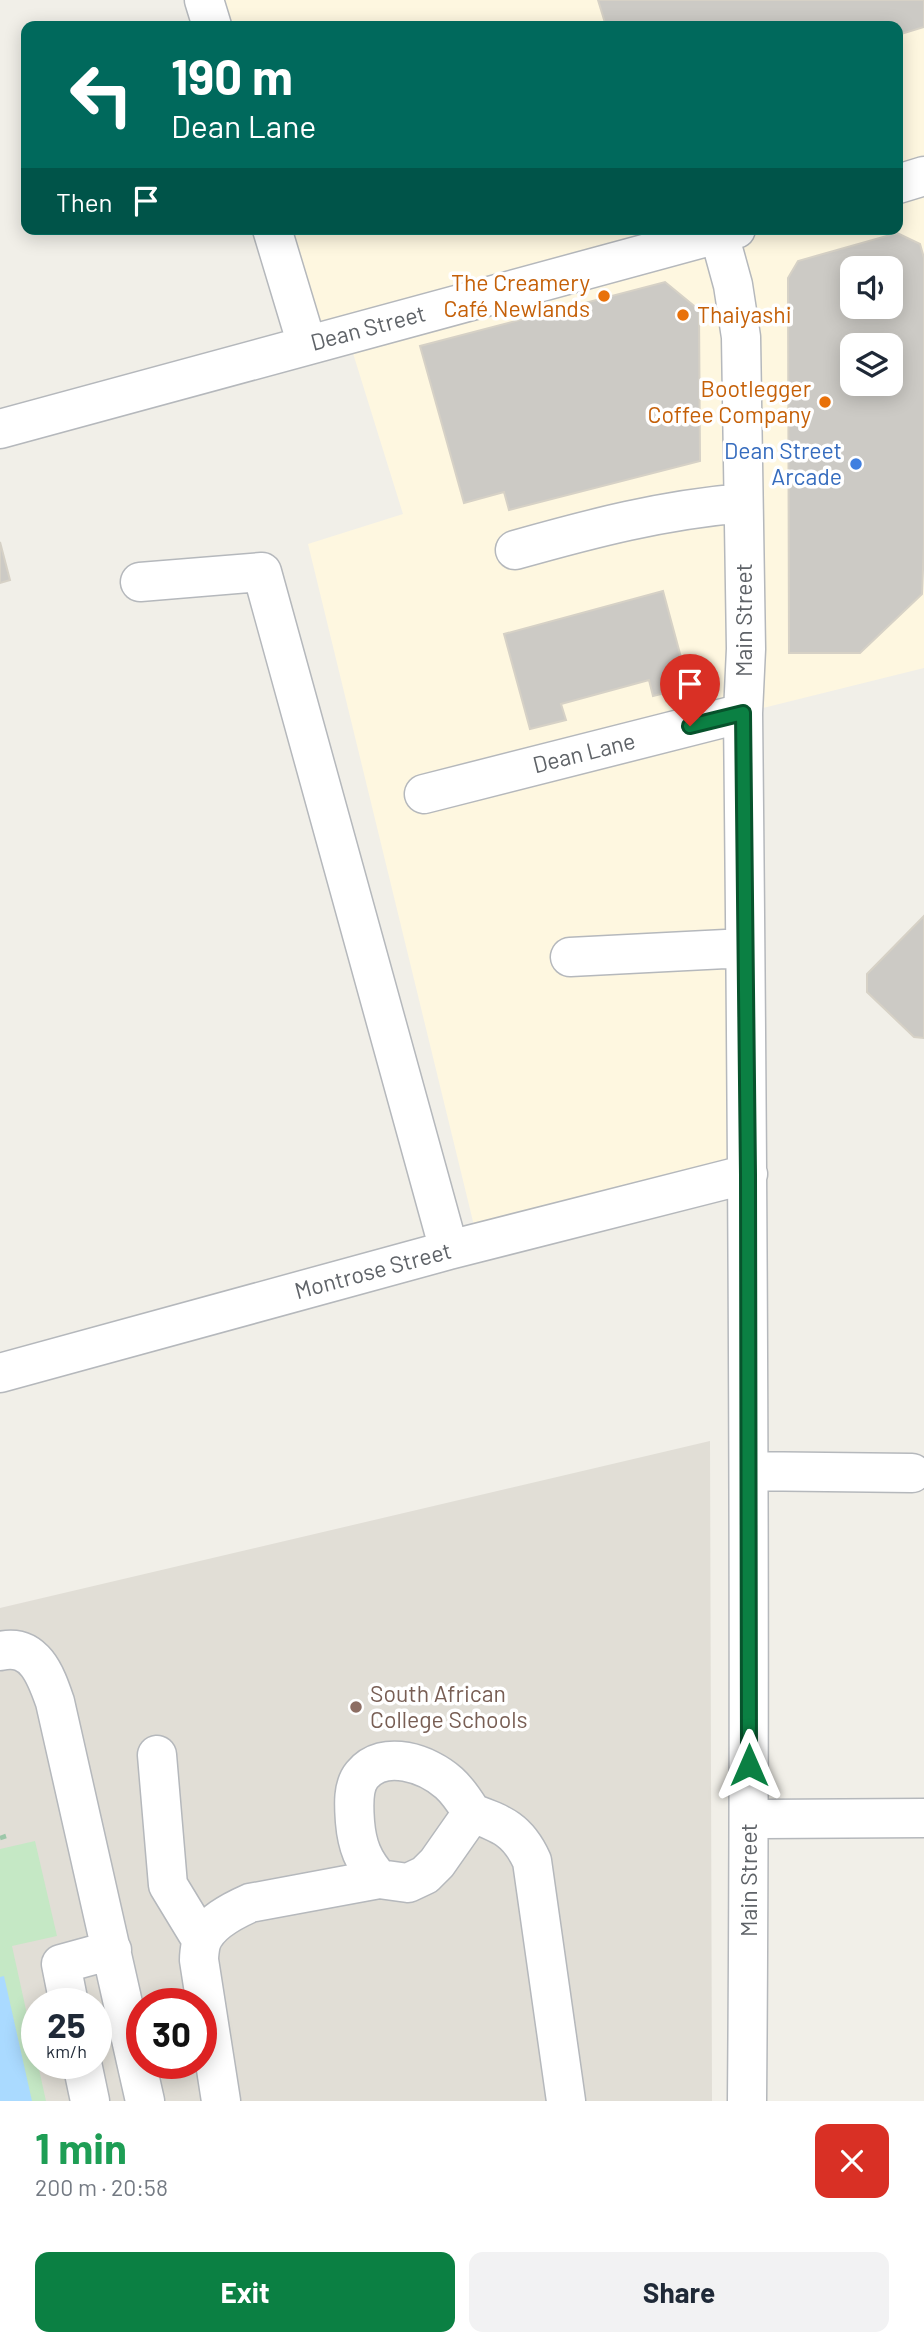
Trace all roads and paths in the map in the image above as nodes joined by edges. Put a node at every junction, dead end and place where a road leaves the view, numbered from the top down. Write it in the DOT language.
graph roads {
  1 [pos="204,0"];
  2 [pos="210,21"];
  3 [pos="924,176"];
  4 [pos="903,182"];
  5 [pos="274,235"];
  6 [pos="717,235"];
  7 [pos="728,235"];
  8 [pos="307,345"];
  9 [pos="0,429"];
  10 [pos="743,503"];
  11 [pos="515,550"];
  12 [pos="140,582"];
  13 [pos="743,713"];
  14 [pos="424,794"];
  15 [pos="746,948"];
  16 [pos="570,957"];
  17 [pos="748,1174"];
  18 [pos="449,1250"];
  19 [pos="0,1373"];
  20 [pos="749,1471"];
  21 [pos="912,1473"];
  22 [pos="0,1651"];
  23 [pos="157,1755"];
  24 [pos="472,1813"];
  25 [pos="924,1818"];
  26 [pos="750,1819"];
  27 [pos="379,1879"];
  28 [pos="202,1941"];
  29 [pos="112,1950"];
  30 [pos="66,1988"];
  31 [pos="85,2079"];
  32 [pos="90,2101"];
  33 [pos="145,2101"];
  34 [pos="221,2101"];
  35 [pos="566,2101"];
  36 [pos="747,2101"];
  1 -- 2 [label="street"];
  3 -- 4 [label="street"];
  5 -- 8 [label="street"];
  6 -- 8 [label="street, Dean Street"];
  7 -- 10 [label="street, Main Street"];
  8 -- 9 [label="street, Dean Street"];
  10 -- 11 [label="street"];
  10 -- 13 [label="street, Main Street"];
  12 -- 18 [label="street"];
  13 -- 14 [label="street, Dean Lane"];
  13 -- 15 [label="street, Main Street"];
  15 -- 16 [label="street"];
  15 -- 17 [label="street, Main Street"];
  17 -- 18 [label="street, Montrose Street"];
  17 -- 20 [label="street, Main Street"];
  18 -- 19 [label="street, Montrose Street"];
  20 -- 21 [label="street"];
  20 -- 26 [label="street, Main Street"];
  22 -- 29 [label="street"];
  23 -- 28 [label="street"];
  24 -- 27 [label="street"];
  24 -- 27 [label="street"];
  24 -- 35 [label="street"];
  25 -- 26 [label="street"];
  26 -- 36 [label="street, Main Street"];
  27 -- 28 [label="street"];
  28 -- 34 [label="street"];
  29 -- 30 [label="street"];
  29 -- 33 [label="street"];
  31 -- 32 [label="street"];
}
